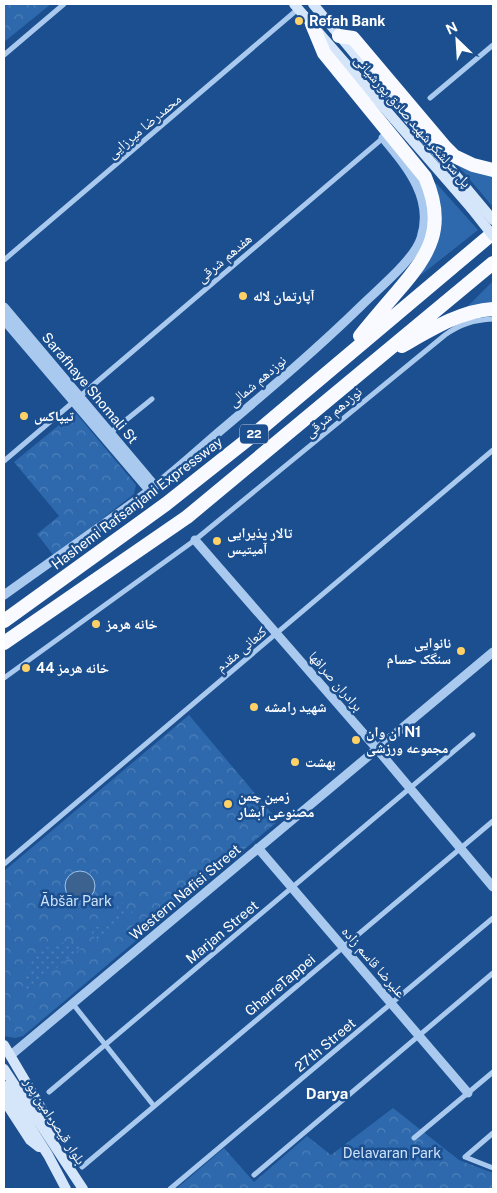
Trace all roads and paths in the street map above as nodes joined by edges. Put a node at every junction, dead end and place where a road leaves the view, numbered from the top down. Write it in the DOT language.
graph roads {
  1 [pos="64,4"];
  2 [pos="313,4"];
  3 [pos="296,7"];
  4 [pos="312,24"];
  5 [pos="339,36"];
  6 [pos="493,45"];
  7 [pos="4,55"];
  8 [pos="430,98"];
  9 [pos="383,138"];
  10 [pos="493,170"];
  11 [pos="475,205"];
  12 [pos="493,220"];
  13 [pos="493,234"];
  14 [pos="4,260"];
  15 [pos="493,263"];
  16 [pos="4,308"];
  17 [pos="493,309"];
  18 [pos="493,319"];
  19 [pos="4,320"];
  20 [pos="337,364"];
  21 [pos="369,365"];
  22 [pos="76,399"];
  23 [pos="152,400"];
  24 [pos="110,433"];
  25 [pos="493,450"];
  26 [pos="4,461"];
  27 [pos="152,488"];
  28 [pos="195,540"];
  29 [pos="4,595"];
  30 [pos="4,621"];
  31 [pos="276,634"];
  32 [pos="4,643"];
  33 [pos="493,652"];
  34 [pos="4,678"];
  35 [pos="473,735"];
  36 [pos="377,749"];
  37 [pos="410,789"];
  38 [pos="493,821"];
  39 [pos="258,848"];
  40 [pos="460,849"];
  41 [pos="4,864"];
  42 [pos="493,887"];
  43 [pos="292,888"];
  44 [pos="493,918"];
  45 [pos="343,947"];
  46 [pos="493,973"];
  47 [pos="73,1004"];
  48 [pos="391,1004"];
  49 [pos="419,1036"];
  50 [pos="106,1044"];
  51 [pos="4,1045"];
  52 [pos="11,1056"];
  53 [pos="4,1069"];
  54 [pos="493,1072"];
  55 [pos="4,1086"];
  56 [pos="49,1092"];
  57 [pos="468,1093"];
  58 [pos="4,1100"];
  59 [pos="154,1106"];
  60 [pos="493,1133"];
  61 [pos="414,1138"];
  62 [pos="58,1149"];
  63 [pos="48,1155"];
  64 [pos="82,1167"];
  65 [pos="493,1168"];
  66 [pos="254,1175"];
  67 [pos="66,1189"];
  68 [pos="83,1189"];
  69 [pos="170,1189"];
  1 -- 7 [label="street"];
  2 -- 5 [label="main road, پل سرلشکر شهید صادق پورشیانی"];
  3 -- 4 [label="main road, پل سرلشکر شهید صادق پورشیانی"];
  3 -- 14 [label="street, محمدرضا میرزایی"];
  4 -- 11 [label="main road, پل سرلشکر شهید صادق پورشیانی"];
  4 -- 20 [label="highway"];
  5 -- 10 [label="highway"];
  5 -- 11 [label="main road, پل سرلشکر شهید صادق پورشیانی"];
  6 -- 8 [label="street"];
  9 -- 22 [label="street, هفدهم شرقی"];
  9 -- 27 [label="street, نوزدهم شمالی"];
  11 -- 12 [label="main road, پل سرلشکر شهید صادق پورشیانی"];
  11 -- 13 [label="main road, پل سرلشکر شهید صادق پورشیانی, bridge"];
  13 -- 20 [label="highway, Hashemi Rafsanjani Expressway / 22"];
  15 -- 21 [label="highway, 22"];
  16 -- 22 [label="street, Sarafhaye Shomali St"];
  17 -- 21 [label="highway"];
  18 -- 28 [label="street, نوزدهم شرقی"];
  19 -- 22 [label="street, Sarafhaye Shomali St"];
  20 -- 30 [label="highway, Hashemi Rafsanjani Expressway / 22"];
  21 -- 32 [label="highway, 22"];
  22 -- 24 [label="street, Sarafhaye Shomali St"];
  22 -- 26 [label="street, هفدهم شرقی"];
  22 -- 27 [label="street, Sarafhaye Shomali St"];
  23 -- 24 [label="street"];
  24 -- 27 [label="street, Sarafhaye Shomali St"];
  25 -- 31 [label="street, کنعانی مقدم"];
  27 -- 29 [label="street, نوزدهم شمالی"];
  28 -- 31 [label="street, برادران صرافها"];
  28 -- 34 [label="street, نوزدهم شرقی"];
  31 -- 36 [label="street, برادران صرافها"];
  31 -- 41 [label="street, کنعانی مقدم"];
  33 -- 36 [label="street, Western Nafisi Street"];
  35 -- 37 [label="street, Marjan Street"];
  36 -- 37 [label="street, برادران صرافها"];
  36 -- 39 [label="street, Western Nafisi Street"];
  37 -- 40 [label="street, برادران صرافها"];
  37 -- 43 [label="street, Marjan Street"];
  38 -- 40 [label="street, GharreTappei"];
  39 -- 43 [label="street, علیرضا قاسم زاده"];
  39 -- 47 [label="street, Western Nafisi Street"];
  40 -- 42 [label="street, برادران صرافها"];
  40 -- 45 [label="street, GharreTappei"];
  43 -- 45 [label="street, علیرضا قاسم زاده"];
  43 -- 50 [label="street, Marjan Street"];
  44 -- 48 [label="street, 27th Street"];
  45 -- 48 [label="street, علیرضا قاسم زاده"];
  45 -- 59 [label="street, GharreTappei"];
  46 -- 49 [label="street"];
  47 -- 50 [label="street"];
  47 -- 52 [label="street, Western Nafisi Street"];
  48 -- 49 [label="street, علیرضا قاسم زاده"];
  48 -- 69 [label="street, 27th Street"];
  49 -- 57 [label="street, علیرضا قاسم زاده"];
  49 -- 66 [label="street"];
  50 -- 56 [label="street, Marjan Street"];
  50 -- 59 [label="street"];
  51 -- 52 [label="main road"];
  52 -- 62 [label="main road"];
  53 -- 62 [label="main road, بلوار قیصر امین پور"];
  54 -- 57 [label="street"];
  55 -- 63 [label="main road, بلوار قیصر امین پور"];
  57 -- 61 [label="street"];
  58 -- 63 [label="main road"];
  59 -- 64 [label="street, GharreTappei"];
  60 -- 65 [label="street"];
  62 -- 68 [label="main road, بلوار قیصر امین پور"];
  63 -- 67 [label="main road, بلوار قیصر امین پور"];
}
